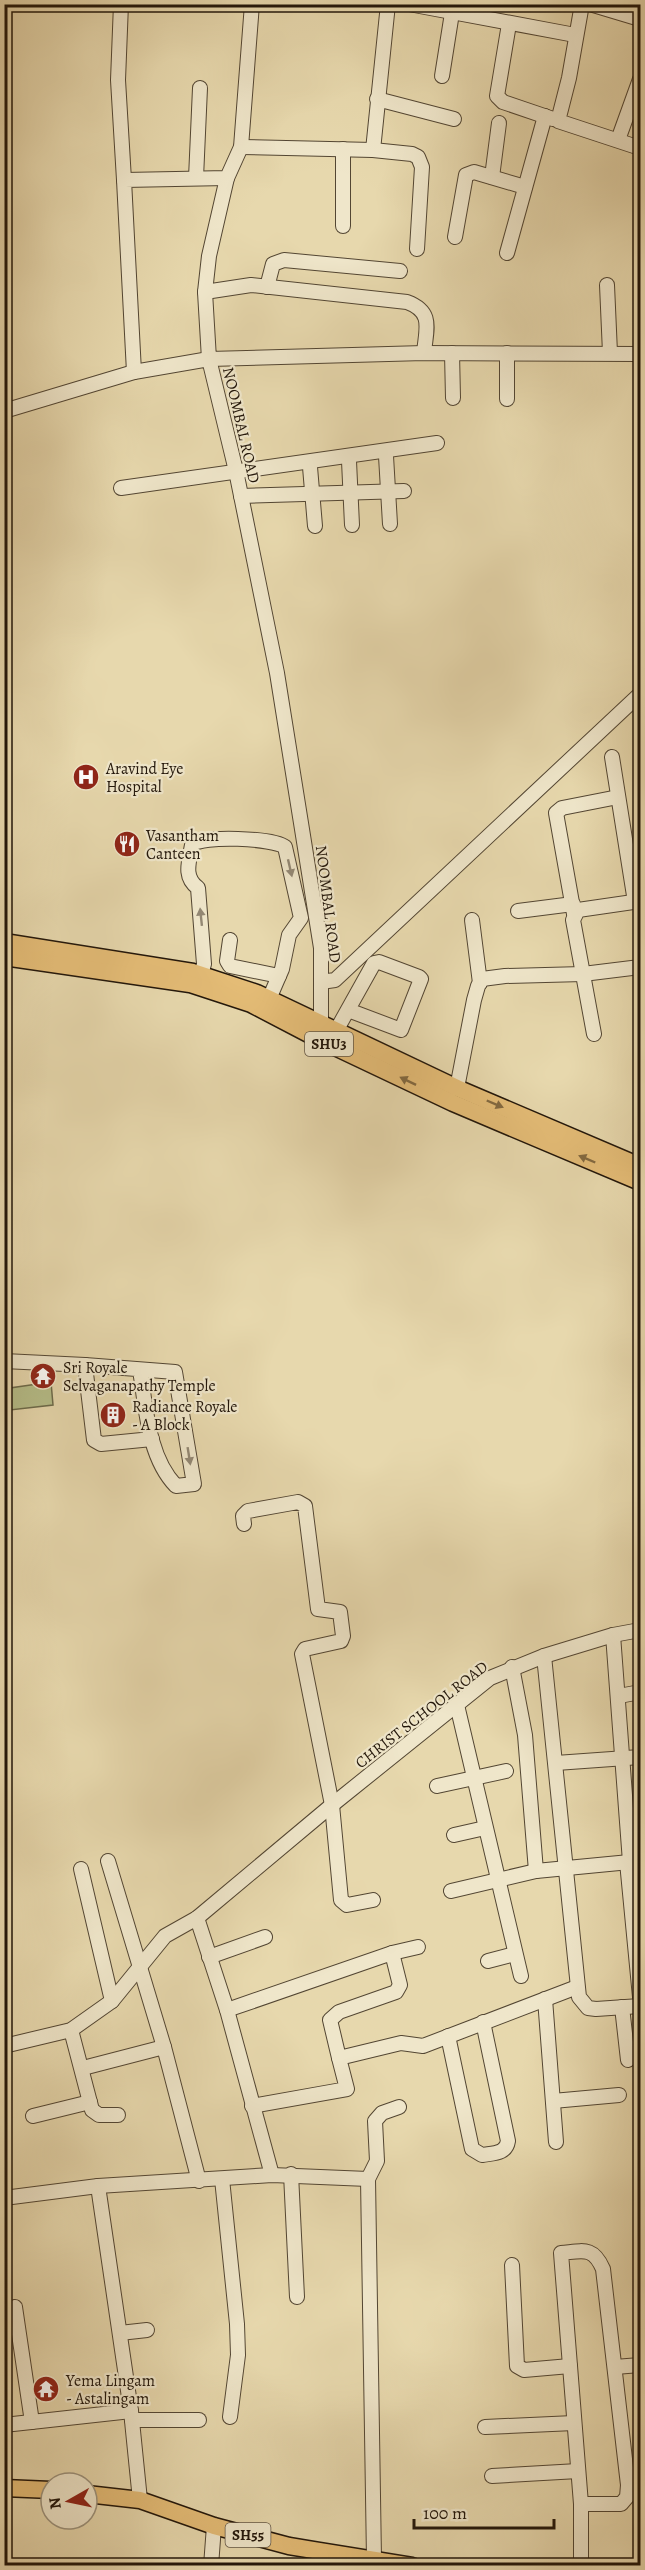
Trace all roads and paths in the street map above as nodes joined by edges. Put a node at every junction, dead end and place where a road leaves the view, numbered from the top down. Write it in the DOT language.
graph roads {
  1 [pos="121,4"];
  2 [pos="252,4"];
  3 [pos="388,4"];
  4 [pos="409,4"];
  5 [pos="582,4"];
  6 [pos="590,4"];
  7 [pos="452,13"];
  8 [pos="640,19"];
  9 [pos="510,24"];
  10 [pos="575,35"];
  11 [pos="442,76"];
  12 [pos="640,79"];
  13 [pos="200,88"];
  14 [pos="377,99"];
  15 [pos="552,118"];
  16 [pos="454,119"];
  17 [pos="499,123"];
  18 [pos="618,140"];
  19 [pos="241,147"];
  20 [pos="640,148"];
  21 [pos="343,149"];
  22 [pos="373,150"];
  23 [pos="492,177"];
  24 [pos="196,178"];
  25 [pos="227,178"];
  26 [pos="124,180"];
  27 [pos="525,187"];
  28 [pos="343,226"];
  29 [pos="455,237"];
  30 [pos="417,249"];
  31 [pos="507,253"];
  32 [pos="400,271"];
  33 [pos="607,285"];
  34 [pos="267,287"];
  35 [pos="205,292"];
  36 [pos="424,353"];
  37 [pos="452,353"];
  38 [pos="507,353"];
  39 [pos="610,353"];
  40 [pos="640,354"];
  41 [pos="209,359"];
  42 [pos="134,372"];
  43 [pos="453,398"];
  44 [pos="507,399"];
  45 [pos="4,411"];
  46 [pos="437,443"];
  47 [pos="386,456"];
  48 [pos="349,461"];
  49 [pos="310,467"];
  50 [pos="236,471"];
  51 [pos="121,488"];
  52 [pos="388,491"];
  53 [pos="404,491"];
  54 [pos="351,492"];
  55 [pos="313,494"];
  56 [pos="241,496"];
  57 [pos="390,524"];
  58 [pos="352,525"];
  59 [pos="315,526"];
  60 [pos="640,694"];
  61 [pos="612,757"];
  62 [pos="618,797"];
  63 [pos="638,902"];
  64 [pos="573,909"];
  65 [pos="518,911"];
  66 [pos="472,920"];
  67 [pos="4,936"];
  68 [pos="230,940"];
  69 [pos="4,942"];
  70 [pos="37,946"];
  71 [pos="4,957"];
  72 [pos="640,967"];
  73 [pos="583,974"];
  74 [pos="201,975"];
  75 [pos="279,976"];
  76 [pos="321,982"];
  77 [pos="480,983"];
  78 [pos="269,999"];
  79 [pos="348,1010"];
  80 [pos="326,1032"];
  81 [pos="594,1034"];
  82 [pos="457,1088"];
  83 [pos="640,1166"];
  84 [pos="640,1182"];
  85 [pos="4,1361"];
  86 [pos="22,1363"];
  87 [pos="85,1365"];
  88 [pos="4,1367"];
  89 [pos="140,1370"];
  90 [pos="152,1438"];
  91 [pos="244,1524"];
  92 [pos="640,1630"];
  93 [pos="613,1635"];
  94 [pos="544,1656"];
  95 [pos="512,1667"];
  96 [pos="635,1693"];
  97 [pos="619,1696"];
  98 [pos="457,1705"];
  99 [pos="640,1757"];
  100 [pos="622,1758"];
  101 [pos="556,1763"];
  102 [pos="506,1771"];
  103 [pos="475,1778"];
  104 [pos="437,1786"];
  105 [pos="332,1805"];
  106 [pos="485,1828"];
  107 [pos="454,1835"];
  108 [pos="108,1861"];
  109 [pos="632,1861"];
  110 [pos="565,1868"];
  111 [pos="81,1869"];
  112 [pos="536,1871"];
  113 [pos="497,1879"];
  114 [pos="451,1891"];
  115 [pos="373,1900"];
  116 [pos="197,1918"];
  117 [pos="265,1936"];
  118 [pos="418,1947"];
  119 [pos="392,1953"];
  120 [pos="515,1954"];
  121 [pos="209,1957"];
  122 [pos="489,1961"];
  123 [pos="138,1967"];
  124 [pos="521,1976"];
  125 [pos="578,1987"];
  126 [pos="640,1997"];
  127 [pos="545,1999"];
  128 [pos="112,2001"];
  129 [pos="640,2006"];
  130 [pos="622,2007"];
  131 [pos="227,2010"];
  132 [pos="483,2022"];
  133 [pos="71,2030"];
  134 [pos="448,2036"];
  135 [pos="4,2046"];
  136 [pos="164,2047"];
  137 [pos="339,2058"];
  138 [pos="628,2060"];
  139 [pos="83,2068"];
  140 [pos="619,2095"];
  141 [pos="553,2101"];
  142 [pos="90,2102"];
  143 [pos="252,2106"];
  144 [pos="399,2107"];
  145 [pos="118,2115"];
  146 [pos="33,2116"];
  147 [pos="556,2142"];
  148 [pos="291,2174"];
  149 [pos="272,2175"];
  150 [pos="222,2179"];
  151 [pos="368,2179"];
  152 [pos="200,2181"];
  153 [pos="98,2186"];
  154 [pos="4,2198"];
  155 [pos="512,2265"];
  156 [pos="297,2297"];
  157 [pos="15,2307"];
  158 [pos="147,2330"];
  159 [pos="120,2333"];
  160 [pos="640,2365"];
  161 [pos="570,2366"];
  162 [pos="615,2367"];
  163 [pos="132,2416"];
  164 [pos="230,2416"];
  165 [pos="199,2420"];
  166 [pos="32,2422"];
  167 [pos="574,2423"];
  168 [pos="4,2425"];
  169 [pos="484,2427"];
  170 [pos="578,2471"];
  171 [pos="492,2476"];
  172 [pos="634,2485"];
  173 [pos="4,2488"];
  174 [pos="39,2489"];
  175 [pos="99,2495"];
  176 [pos="140,2500"];
  177 [pos="581,2505"];
  178 [pos="214,2526"];
  179 [pos="374,2559"];
  180 [pos="211,2565"];
  181 [pos="412,2565"];
  182 [pos="581,2565"];
  1 -- 26 [label="street"];
  2 -- 19 [label="street"];
  3 -- 14 [label="street"];
  4 -- 7 [label="street"];
  5 -- 10 [label="street"];
  6 -- 8 [label="street"];
  7 -- 9 [label="street"];
  7 -- 11 [label="street"];
  9 -- 10 [label="street"];
  9 -- 15 [label="street"];
  10 -- 15 [label="street"];
  12 -- 18 [label="street"];
  13 -- 24 [label="street"];
  14 -- 16 [label="street"];
  14 -- 22 [label="street"];
  15 -- 18 [label="street"];
  15 -- 27 [label="street"];
  17 -- 23 [label="street"];
  18 -- 20 [label="street"];
  19 -- 21 [label="street"];
  19 -- 25 [label="street"];
  21 -- 22 [label="street"];
  21 -- 28 [label="street"];
  22 -- 30 [label="street"];
  23 -- 27 [label="street"];
  23 -- 29 [label="street"];
  24 -- 25 [label="street"];
  24 -- 26 [label="street"];
  25 -- 35 [label="street"];
  26 -- 42 [label="street"];
  27 -- 31 [label="street"];
  32 -- 34 [label="street"];
  33 -- 39 [label="street"];
  34 -- 35 [label="street"];
  34 -- 36 [label="street"];
  35 -- 41 [label="street"];
  36 -- 37 [label="street"];
  36 -- 41 [label="street"];
  37 -- 38 [label="street"];
  37 -- 43 [label="street"];
  38 -- 39 [label="street"];
  38 -- 44 [label="street"];
  39 -- 40 [label="street"];
  41 -- 42 [label="street, NOOMBAL ROAD"];
  41 -- 50 [label="street, NOOMBAL ROAD"];
  42 -- 45 [label="street, NOOMBAL ROAD"];
  46 -- 50 [label="street"];
  47 -- 52 [label="street"];
  48 -- 54 [label="street"];
  49 -- 55 [label="street"];
  50 -- 51 [label="street"];
  50 -- 56 [label="street, NOOMBAL ROAD"];
  52 -- 53 [label="street"];
  52 -- 54 [label="street"];
  52 -- 57 [label="street"];
  54 -- 55 [label="street"];
  54 -- 58 [label="street"];
  55 -- 56 [label="street"];
  55 -- 59 [label="street"];
  56 -- 76 [label="street, NOOMBAL ROAD"];
  60 -- 76 [label="street"];
  61 -- 62 [label="street"];
  62 -- 63 [label="street"];
  62 -- 64 [label="street"];
  63 -- 64 [label="street"];
  64 -- 65 [label="street"];
  64 -- 73 [label="street"];
  66 -- 77 [label="street"];
  67 -- 70 [label="street"];
  68 -- 75 [label="street"];
  69 -- 70 [label="main road, SHU3"];
  70 -- 74 [label="main road, SHU3"];
  71 -- 80 [label="main road, SHU3"];
  72 -- 73 [label="street"];
  73 -- 77 [label="street"];
  73 -- 81 [label="street"];
  74 -- 75 [label="street, one-way"];
  74 -- 78 [label="main road, SHU3"];
  75 -- 78 [label="street"];
  76 -- 80 [label="street, NOOMBAL ROAD"];
  77 -- 82 [label="street"];
  78 -- 80 [label="main road, SHU3"];
  79 -- 79 [label="street"];
  79 -- 80 [label="street"];
  80 -- 82 [label="main road, SHU3"];
  84 -- 80 [label="main road, SHU3, one-way"];
  82 -- 83 [label="main road, SHU3, one-way"];
  85 -- 86 [label="street"];
  86 -- 87 [label="street"];
  86 -- 88 [label="street"];
  87 -- 89 [label="street"];
  87 -- 90 [label="street"];
  89 -- 90 [label="street"];
  89 -- 90 [label="street, one-way"];
  91 -- 105 [label="street"];
  92 -- 93 [label="street, CHRIST SCHOOL ROAD"];
  93 -- 94 [label="street, CHRIST SCHOOL ROAD"];
  93 -- 97 [label="street"];
  94 -- 95 [label="street, CHRIST SCHOOL ROAD"];
  94 -- 101 [label="street"];
  95 -- 98 [label="street, CHRIST SCHOOL ROAD"];
  95 -- 112 [label="street"];
  96 -- 97 [label="street"];
  97 -- 100 [label="street"];
  98 -- 103 [label="street"];
  98 -- 105 [label="street, CHRIST SCHOOL ROAD"];
  99 -- 100 [label="street"];
  100 -- 101 [label="street"];
  100 -- 109 [label="street"];
  101 -- 110 [label="street"];
  102 -- 103 [label="street"];
  103 -- 104 [label="street"];
  103 -- 106 [label="street"];
  105 -- 115 [label="street"];
  105 -- 116 [label="street, CHRIST SCHOOL ROAD"];
  106 -- 107 [label="street"];
  106 -- 113 [label="street"];
  108 -- 123 [label="street"];
  109 -- 110 [label="street"];
  109 -- 126 [label="street"];
  110 -- 112 [label="street"];
  110 -- 125 [label="street"];
  111 -- 128 [label="street"];
  112 -- 113 [label="street"];
  113 -- 114 [label="street"];
  113 -- 120 [label="street"];
  116 -- 121 [label="street"];
  116 -- 123 [label="street, CHRIST SCHOOL ROAD"];
  117 -- 121 [label="street"];
  118 -- 119 [label="street"];
  119 -- 131 [label="street"];
  119 -- 137 [label="street"];
  120 -- 122 [label="street"];
  120 -- 124 [label="street"];
  121 -- 131 [label="street"];
  123 -- 128 [label="street, CHRIST SCHOOL ROAD"];
  123 -- 136 [label="street"];
  125 -- 127 [label="street"];
  125 -- 130 [label="street"];
  127 -- 132 [label="street"];
  127 -- 141 [label="street"];
  128 -- 133 [label="street, CHRIST SCHOOL ROAD"];
  129 -- 130 [label="street"];
  130 -- 138 [label="street"];
  131 -- 143 [label="street"];
  132 -- 134 [label="street"];
  132 -- 134 [label="street"];
  133 -- 135 [label="street"];
  133 -- 139 [label="street"];
  134 -- 137 [label="street"];
  136 -- 139 [label="street"];
  136 -- 152 [label="street"];
  137 -- 143 [label="street"];
  139 -- 142 [label="street"];
  140 -- 141 [label="street"];
  141 -- 147 [label="street"];
  142 -- 145 [label="street"];
  142 -- 146 [label="street"];
  143 -- 149 [label="street"];
  144 -- 151 [label="street"];
  148 -- 149 [label="street"];
  148 -- 151 [label="street"];
  148 -- 156 [label="street"];
  149 -- 150 [label="street"];
  150 -- 152 [label="street"];
  150 -- 164 [label="street"];
  151 -- 179 [label="street"];
  152 -- 153 [label="street"];
  153 -- 154 [label="street"];
  153 -- 159 [label="street"];
  155 -- 161 [label="street"];
  157 -- 166 [label="street"];
  158 -- 159 [label="street"];
  159 -- 163 [label="street"];
  160 -- 162 [label="street"];
  161 -- 162 [label="street"];
  161 -- 167 [label="street"];
  162 -- 172 [label="street"];
  163 -- 165 [label="street"];
  163 -- 166 [label="street"];
  163 -- 176 [label="street"];
  166 -- 168 [label="street"];
  167 -- 169 [label="street"];
  167 -- 170 [label="street"];
  170 -- 171 [label="street"];
  170 -- 177 [label="street"];
  172 -- 177 [label="street"];
  173 -- 174 [label="main road"];
  175 -- 176 [label="main road, SH55"];
  176 -- 178 [label="main road, SH55"];
  177 -- 182 [label="street"];
  178 -- 179 [label="main road, SH55"];
  178 -- 180 [label="street"];
  179 -- 181 [label="main road, SH55"];
}
